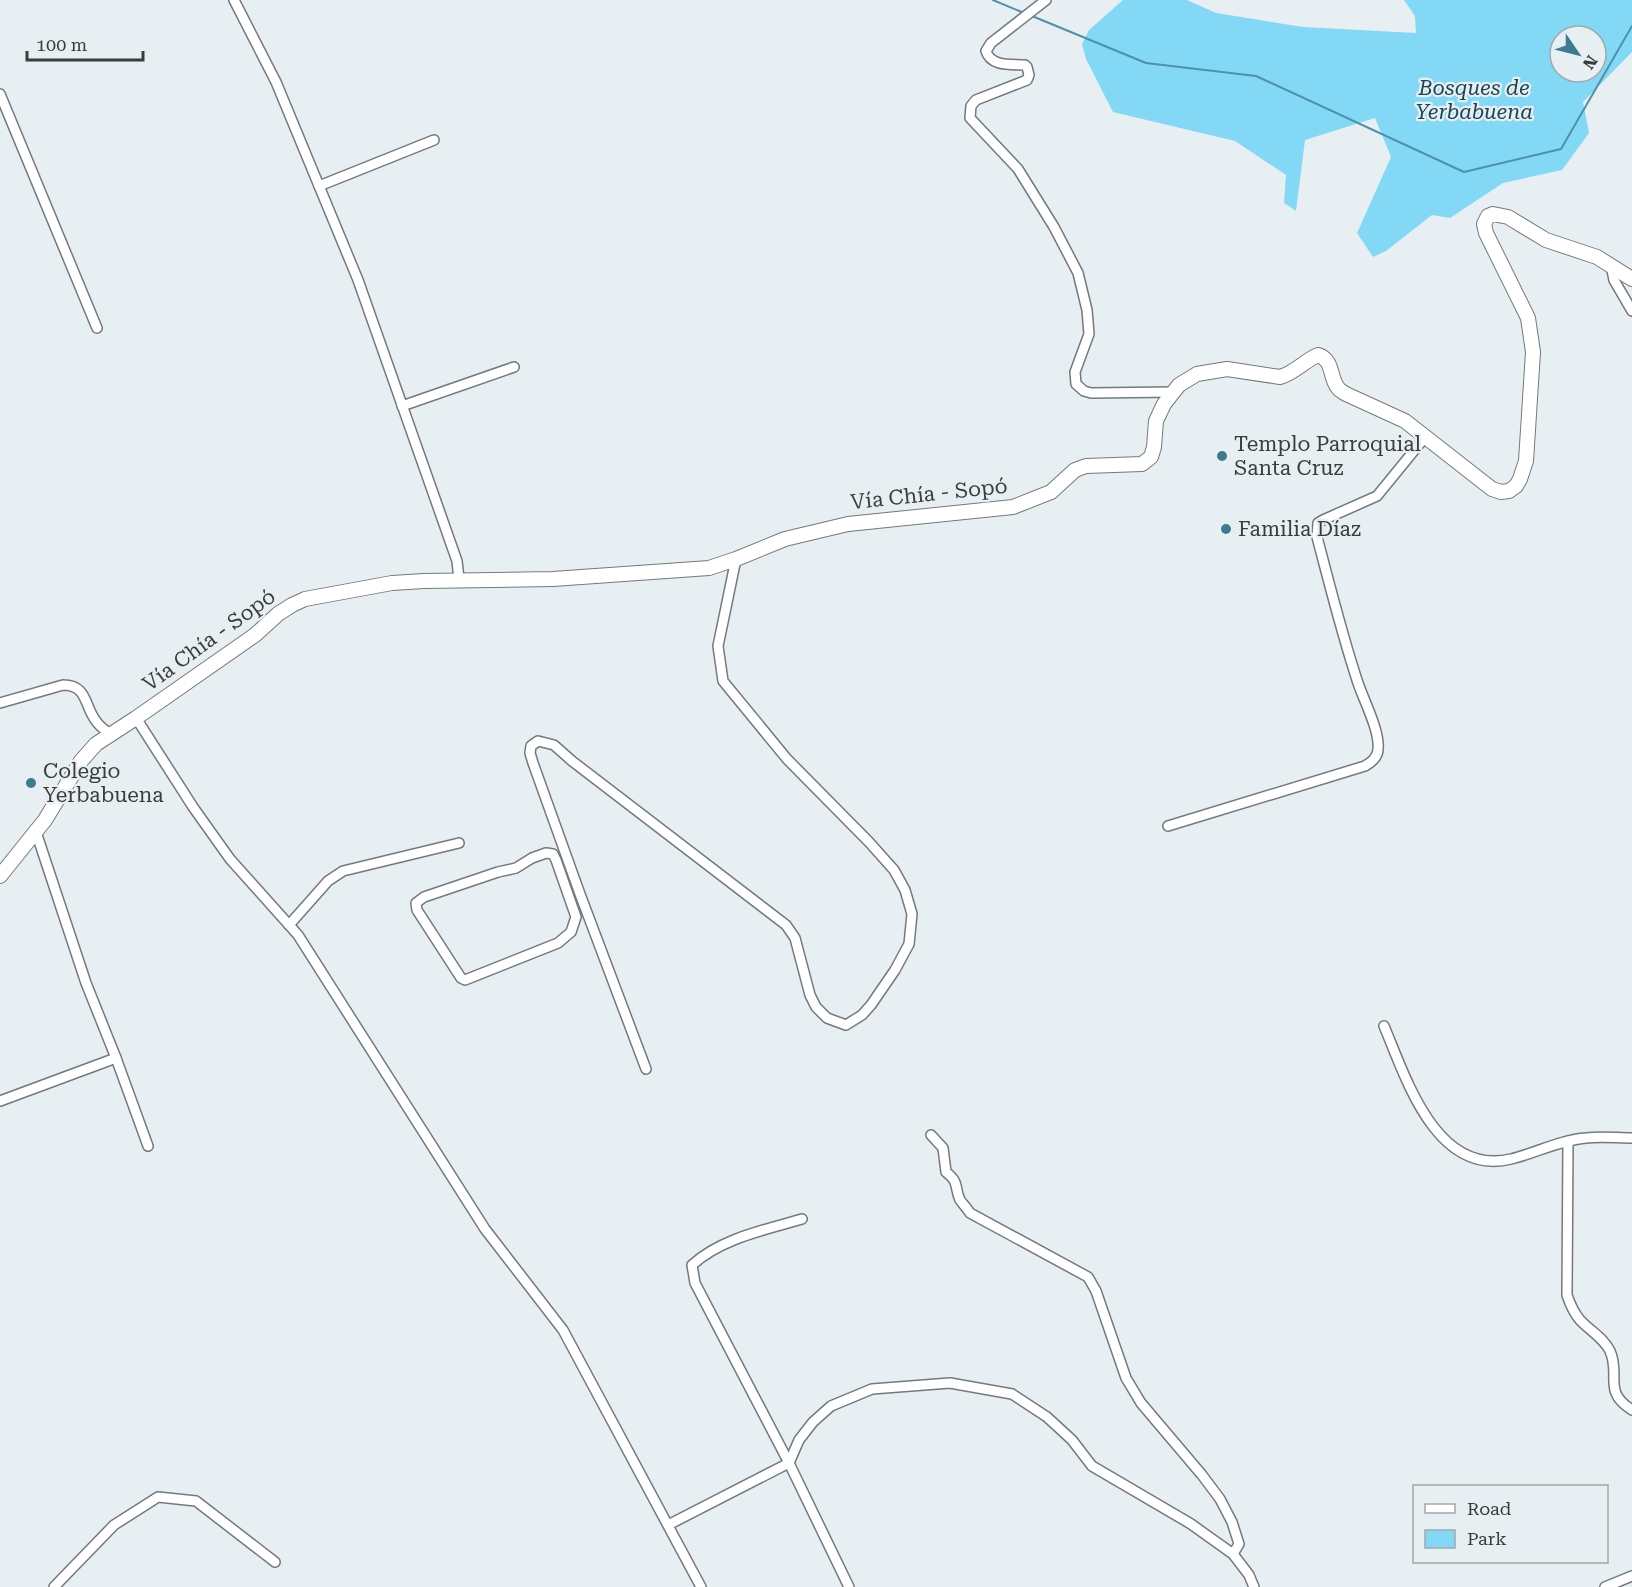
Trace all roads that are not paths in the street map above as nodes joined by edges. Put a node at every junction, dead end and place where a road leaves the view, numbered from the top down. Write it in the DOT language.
graph roads {
  1 [pos="234,0"];
  2 [pos="1046,0"];
  3 [pos="0,94"];
  4 [pos="434,141"];
  5 [pos="319,186"];
  6 [pos="1611,265"];
  7 [pos="1632,279"];
  8 [pos="1632,311"];
  9 [pos="98,328"];
  10 [pos="514,367"];
  11 [pos="1173,392"];
  12 [pos="402,406"];
  13 [pos="1426,436"];
  14 [pos="736,560"];
  15 [pos="459,579"];
  16 [pos="0,703"];
  17 [pos="136,718"];
  18 [pos="110,734"];
  19 [pos="1168,826"];
  20 [pos="36,832"];
  21 [pos="459,843"];
  22 [pos="0,876"];
  23 [pos="580,894"];
  24 [pos="569,898"];
  25 [pos="289,925"];
  26 [pos="1384,1026"];
  27 [pos="116,1058"];
  28 [pos="646,1069"];
  29 [pos="0,1101"];
  30 [pos="931,1135"];
  31 [pos="1632,1138"];
  32 [pos="1568,1141"];
  33 [pos="148,1146"];
  34 [pos="802,1219"];
  35 [pos="1632,1410"];
  36 [pos="789,1463"];
  37 [pos="668,1525"];
  38 [pos="1233,1554"];
  39 [pos="275,1562"];
  40 [pos="1632,1576"];
  41 [pos="54,1587"];
  42 [pos="701,1587"];
  43 [pos="849,1587"];
  44 [pos="1254,1587"];
  45 [pos="1605,1587"];
  1 -- 5 [label="street"];
  2 -- 11 [label="street"];
  3 -- 9 [label="street"];
  4 -- 5 [label="street"];
  5 -- 12 [label="street"];
  6 -- 7 [label="street, Vía Chía - Sopó"];
  6 -- 8 [label="street"];
  6 -- 13 [label="street, Vía Chía - Sopó"];
  10 -- 12 [label="street"];
  11 -- 13 [label="street, Vía Chía - Sopó"];
  11 -- 14 [label="street, Vía Chía - Sopó"];
  12 -- 15 [label="street"];
  13 -- 19 [label="street"];
  14 -- 15 [label="street, Vía Chía - Sopó"];
  14 -- 23 [label="street"];
  15 -- 17 [label="street, Vía Chía - Sopó"];
  16 -- 18 [label="street"];
  17 -- 18 [label="street, Vía Chía - Sopó"];
  17 -- 25 [label="street"];
  18 -- 20 [label="street, Vía Chía - Sopó"];
  20 -- 22 [label="street, Vía Chía - Sopó"];
  20 -- 27 [label="street"];
  21 -- 25 [label="street"];
  23 -- 24 [label="street"];
  23 -- 28 [label="street"];
  24 -- 24 [label="street"];
  25 -- 37 [label="street"];
  26 -- 32 [label="street"];
  27 -- 29 [label="street"];
  27 -- 33 [label="street"];
  30 -- 38 [label="street"];
  31 -- 32 [label="street"];
  32 -- 35 [label="street"];
  34 -- 36 [label="street"];
  36 -- 37 [label="street"];
  36 -- 38 [label="street"];
  36 -- 43 [label="street"];
  37 -- 42 [label="street"];
  38 -- 44 [label="street"];
  39 -- 41 [label="street"];
  40 -- 45 [label="street"];
}
